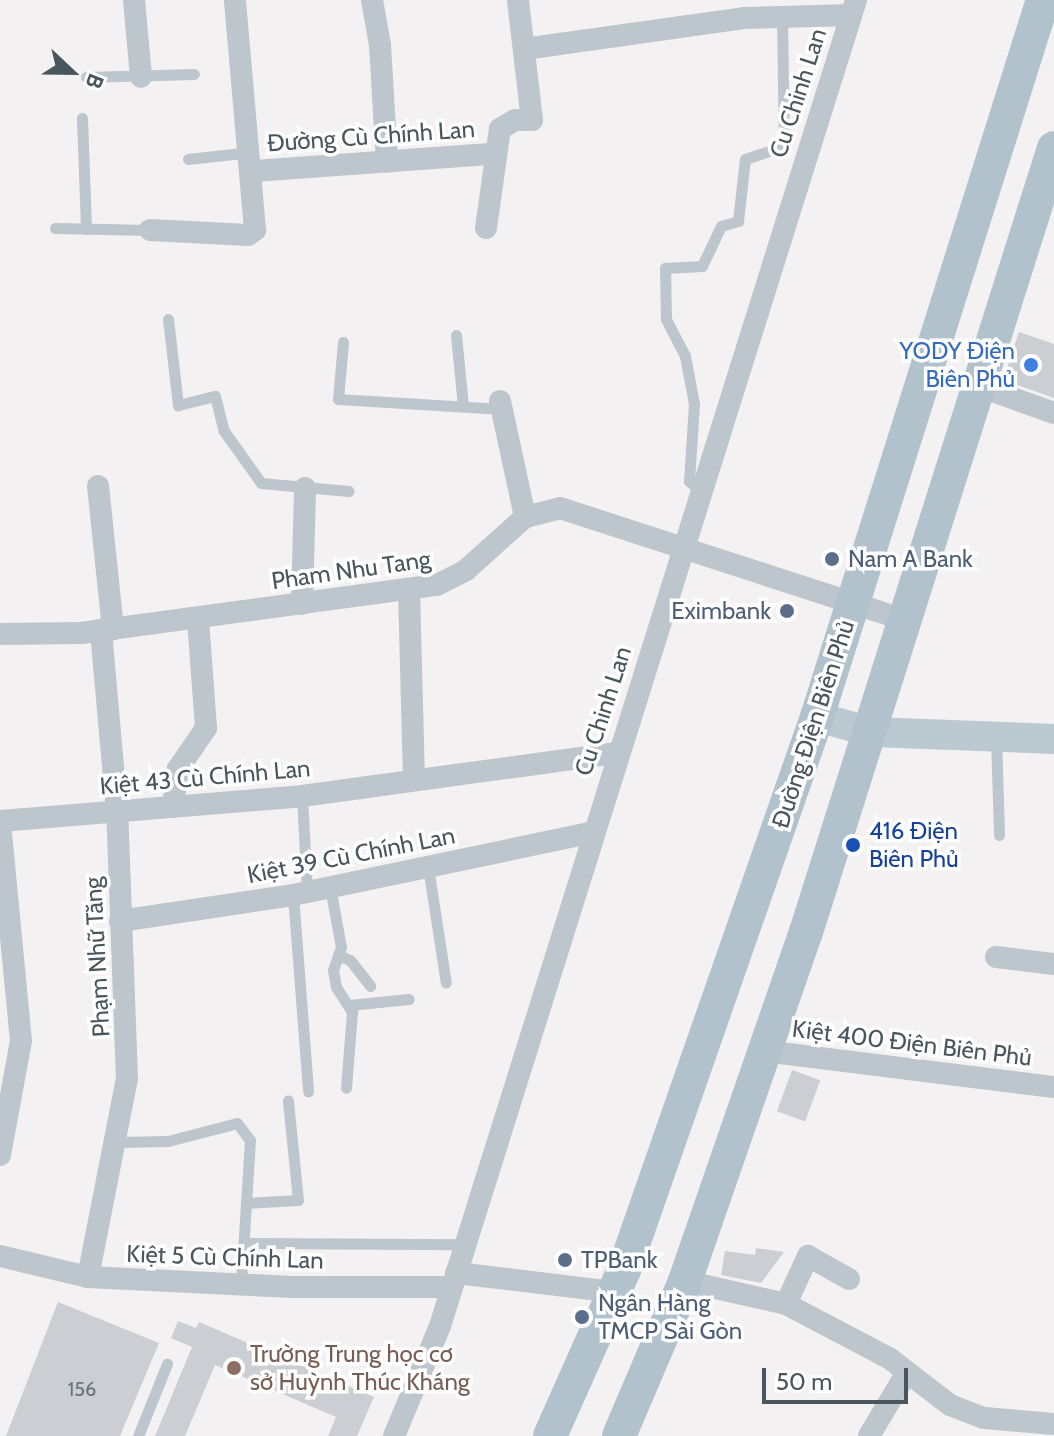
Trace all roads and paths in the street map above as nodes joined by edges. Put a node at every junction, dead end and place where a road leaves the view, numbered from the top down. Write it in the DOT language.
graph roads {
  1 [pos="134,0"];
  2 [pos="235,0"];
  3 [pos="372,0"];
  4 [pos="518,0"];
  5 [pos="1043,0"];
  6 [pos="853,7"];
  7 [pos="782,16"];
  8 [pos="524,49"];
  9 [pos="194,74"];
  10 [pos="86,77"];
  11 [pos="141,77"];
  12 [pos="82,118"];
  13 [pos="1054,148"];
  14 [pos="493,154"];
  15 [pos="188,159"];
  16 [pos="252,162"];
  17 [pos="387,162"];
  18 [pos="55,228"];
  19 [pos="486,228"];
  20 [pos="86,229"];
  21 [pos="150,230"];
  22 [pos="963,259"];
  23 [pos="1016,275"];
  24 [pos="168,319"];
  25 [pos="456,335"];
  26 [pos="343,342"];
  27 [pos="981,387"];
  28 [pos="501,405"];
  29 [pos="463,406"];
  30 [pos="1054,413"];
  31 [pos="98,486"];
  32 [pos="305,488"];
  33 [pos="349,491"];
  34 [pos="700,491"];
  35 [pos="525,517"];
  36 [pos="683,545"];
  37 [pos="409,590"];
  38 [pos="853,603"];
  39 [pos="302,604"];
  40 [pos="198,618"];
  41 [pos="907,621"];
  42 [pos="107,629"];
  43 [pos="0,634"];
  44 [pos="817,717"];
  45 [pos="872,732"];
  46 [pos="996,737"];
  47 [pos="1054,739"];
  48 [pos="617,753"];
  49 [pos="414,778"];
  50 [pos="302,796"];
  51 [pos="173,807"];
  52 [pos="117,811"];
  53 [pos="0,821"];
  54 [pos="591,833"];
  55 [pos="999,835"];
  56 [pos="428,867"];
  57 [pos="330,887"];
  58 [pos="300,893"];
  59 [pos="120,921"];
  60 [pos="338,955"];
  61 [pos="996,957"];
  62 [pos="1054,964"];
  63 [pos="446,983"];
  64 [pos="370,986"];
  65 [pos="409,999"];
  66 [pos="349,1005"];
  67 [pos="764,1051"];
  68 [pos="1054,1087"];
  69 [pos="346,1088"];
  70 [pos="308,1091"];
  71 [pos="288,1101"];
  72 [pos="118,1142"];
  73 [pos="0,1155"];
  74 [pos="247,1203"];
  75 [pos="244,1243"];
  76 [pos="465,1244"];
  77 [pos="0,1256"];
  78 [pos="88,1277"];
  79 [pos="849,1279"];
  80 [pos="454,1280"];
  81 [pos="685,1281"];
  82 [pos="241,1285"];
  83 [pos="616,1292"];
  84 [pos="786,1304"];
  85 [pos="167,1364"];
  86 [pos="906,1374"];
  87 [pos="1054,1424"];
  88 [pos="874,1434"];
  89 [pos="138,1436"];
  90 [pos="394,1436"];
  91 [pos="550,1436"];
  92 [pos="619,1436"];
  1 -- 11 [label="street"];
  2 -- 16 [label="street"];
  3 -- 17 [label="street"];
  4 -- 8 [label="street"];
  5 -- 22 [label="main road, Đường Điện Biên Phủ"];
  6 -- 7 [label="street"];
  6 -- 34 [label="street, Cu Chinh Lan"];
  7 -- 8 [label="street"];
  7 -- 34 [label="lane"];
  8 -- 14 [label="street, Đường Cù Chính Lan"];
  9 -- 11 [label="lane"];
  10 -- 11 [label="lane"];
  12 -- 20 [label="lane"];
  13 -- 23 [label="main road"];
  14 -- 17 [label="street, Đường Cù Chính Lan"];
  14 -- 19 [label="street, Đường Cù Chính Lan"];
  15 -- 16 [label="lane"];
  16 -- 17 [label="street, Đường Cù Chính Lan"];
  16 -- 21 [label="street"];
  18 -- 20 [label="lane"];
  20 -- 21 [label="lane"];
  22 -- 23 [label="main road"];
  22 -- 38 [label="main road, Đường Điện Biên Phủ"];
  23 -- 27 [label="main road"];
  24 -- 32 [label="lane"];
  25 -- 29 [label="lane"];
  26 -- 29 [label="lane"];
  27 -- 30 [label="street"];
  27 -- 41 [label="main road"];
  28 -- 29 [label="lane"];
  28 -- 35 [label="street"];
  31 -- 42 [label="street, Phạm Nhữ Tăng"];
  32 -- 33 [label="lane"];
  32 -- 39 [label="street"];
  34 -- 36 [label="street, Cu Chinh Lan"];
  35 -- 36 [label="street, Pham Nhu Tang"];
  35 -- 37 [label="street, Pham Nhu Tang"];
  36 -- 38 [label="street, Pham Nhu Tang"];
  36 -- 48 [label="street, Cu Chinh Lan"];
  37 -- 39 [label="street, Pham Nhu Tang"];
  37 -- 49 [label="street"];
  38 -- 41 [label="street, Pham Nhu Tang"];
  38 -- 44 [label="main road, Đường Điện Biên Phủ"];
  39 -- 40 [label="street, Pham Nhu Tang"];
  40 -- 42 [label="street, Pham Nhu Tang"];
  40 -- 51 [label="street"];
  41 -- 45 [label="main road"];
  42 -- 43 [label="street, Pham Nhu Tang"];
  42 -- 52 [label="street, Phạm Nhữ Tăng"];
  44 -- 45 [label="street"];
  44 -- 83 [label="main road, Đường Điện Biên Phủ"];
  45 -- 46 [label="street"];
  45 -- 67 [label="main road"];
  46 -- 47 [label="street"];
  46 -- 55 [label="lane"];
  48 -- 49 [label="street, Kiệt 43 Cù Chính Lan"];
  48 -- 54 [label="street, Cu Chinh Lan"];
  49 -- 50 [label="street, Kiệt 43 Cù Chính Lan"];
  50 -- 51 [label="street, Kiệt 43 Cù Chính Lan"];
  50 -- 58 [label="lane"];
  51 -- 52 [label="street, Kiệt 43 Cù Chính Lan"];
  52 -- 53 [label="street, Kiệt 43 Cù Chính Lan"];
  52 -- 59 [label="street, Phạm Nhữ Tăng"];
  53 -- 73 [label="street"];
  54 -- 56 [label="street, Kiệt 39 Cù Chính Lan"];
  54 -- 76 [label="street, Cu Chinh Lan"];
  56 -- 57 [label="street, Kiệt 39 Cù Chính Lan"];
  56 -- 63 [label="lane"];
  57 -- 58 [label="street, Kiệt 39 Cù Chính Lan"];
  57 -- 60 [label="lane"];
  58 -- 59 [label="street, Kiệt 39 Cù Chính Lan"];
  58 -- 70 [label="lane"];
  59 -- 72 [label="street, Phạm Nhữ Tăng"];
  60 -- 64 [label="lane"];
  60 -- 66 [label="lane"];
  61 -- 62 [label="street"];
  65 -- 66 [label="lane"];
  66 -- 69 [label="lane"];
  67 -- 68 [label="street, Kiệt 400 Điện Biên Phủ"];
  67 -- 81 [label="main road"];
  71 -- 74 [label="lane"];
  72 -- 74 [label="lane"];
  72 -- 78 [label="street, Phạm Nhữ Tăng"];
  74 -- 75 [label="lane"];
  75 -- 76 [label="lane"];
  75 -- 82 [label="lane"];
  76 -- 80 [label="street, Cu Chinh Lan"];
  77 -- 78 [label="street, Kiệt 5 Cù Chính Lan"];
  78 -- 82 [label="street, Kiệt 5 Cù Chính Lan"];
  79 -- 84 [label="street"];
  80 -- 82 [label="street, Kiệt 5 Cù Chính Lan"];
  80 -- 83 [label="street"];
  80 -- 90 [label="street, Cu Chinh Lan"];
  81 -- 84 [label="street"];
  81 -- 92 [label="main road"];
  83 -- 91 [label="main road, Đường Điện Biên Phủ"];
  84 -- 86 [label="street"];
  85 -- 89 [label="lane"];
  86 -- 87 [label="street"];
  86 -- 88 [label="street"];
}
